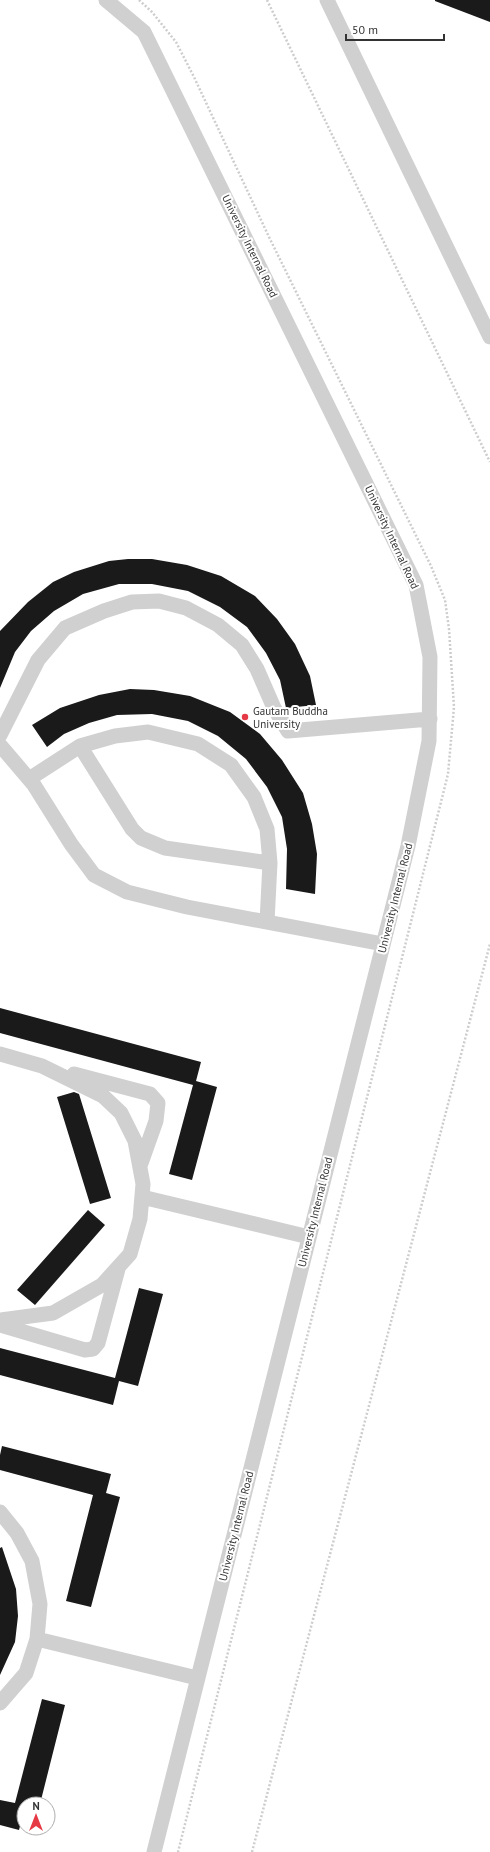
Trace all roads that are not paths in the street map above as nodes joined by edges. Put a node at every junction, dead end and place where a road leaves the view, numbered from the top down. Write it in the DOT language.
graph roads {
  1 [pos="106,0"];
  2 [pos="327,0"];
  3 [pos="490,337"];
  4 [pos="430,719"];
  5 [pos="0,735"];
  6 [pos="0,745"];
  7 [pos="80,746"];
  8 [pos="29,779"];
  9 [pos="270,863"];
  10 [pos="267,922"];
  11 [pos="384,944"];
  12 [pos="0,1054"];
  13 [pos="42,1066"];
  14 [pos="140,1167"];
  15 [pos="142,1197"];
  16 [pos="309,1237"];
  17 [pos="118,1267"];
  18 [pos="0,1320"];
  19 [pos="0,1325"];
  20 [pos="0,1512"];
  21 [pos="37,1639"];
  22 [pos="197,1678"];
  23 [pos="0,1703"];
  24 [pos="154,1852"];
  1 -- 4 [label="street, University Internal Road"];
  2 -- 3 [label="street"];
  4 -- 5 [label="street"];
  4 -- 11 [label="street, University Internal Road"];
  6 -- 8 [label="street"];
  7 -- 8 [label="street"];
  7 -- 9 [label="street"];
  7 -- 9 [label="street"];
  8 -- 10 [label="street"];
  9 -- 10 [label="street"];
  10 -- 11 [label="street"];
  11 -- 16 [label="street, University Internal Road"];
  12 -- 13 [label="street"];
  13 -- 14 [label="street"];
  13 -- 14 [label="street"];
  14 -- 15 [label="street"];
  15 -- 16 [label="street"];
  15 -- 17 [label="street"];
  16 -- 22 [label="street, University Internal Road"];
  17 -- 18 [label="street"];
  17 -- 19 [label="street"];
  20 -- 21 [label="street"];
  21 -- 22 [label="street"];
  21 -- 23 [label="street"];
  22 -- 24 [label="street, University Internal Road"];
}
